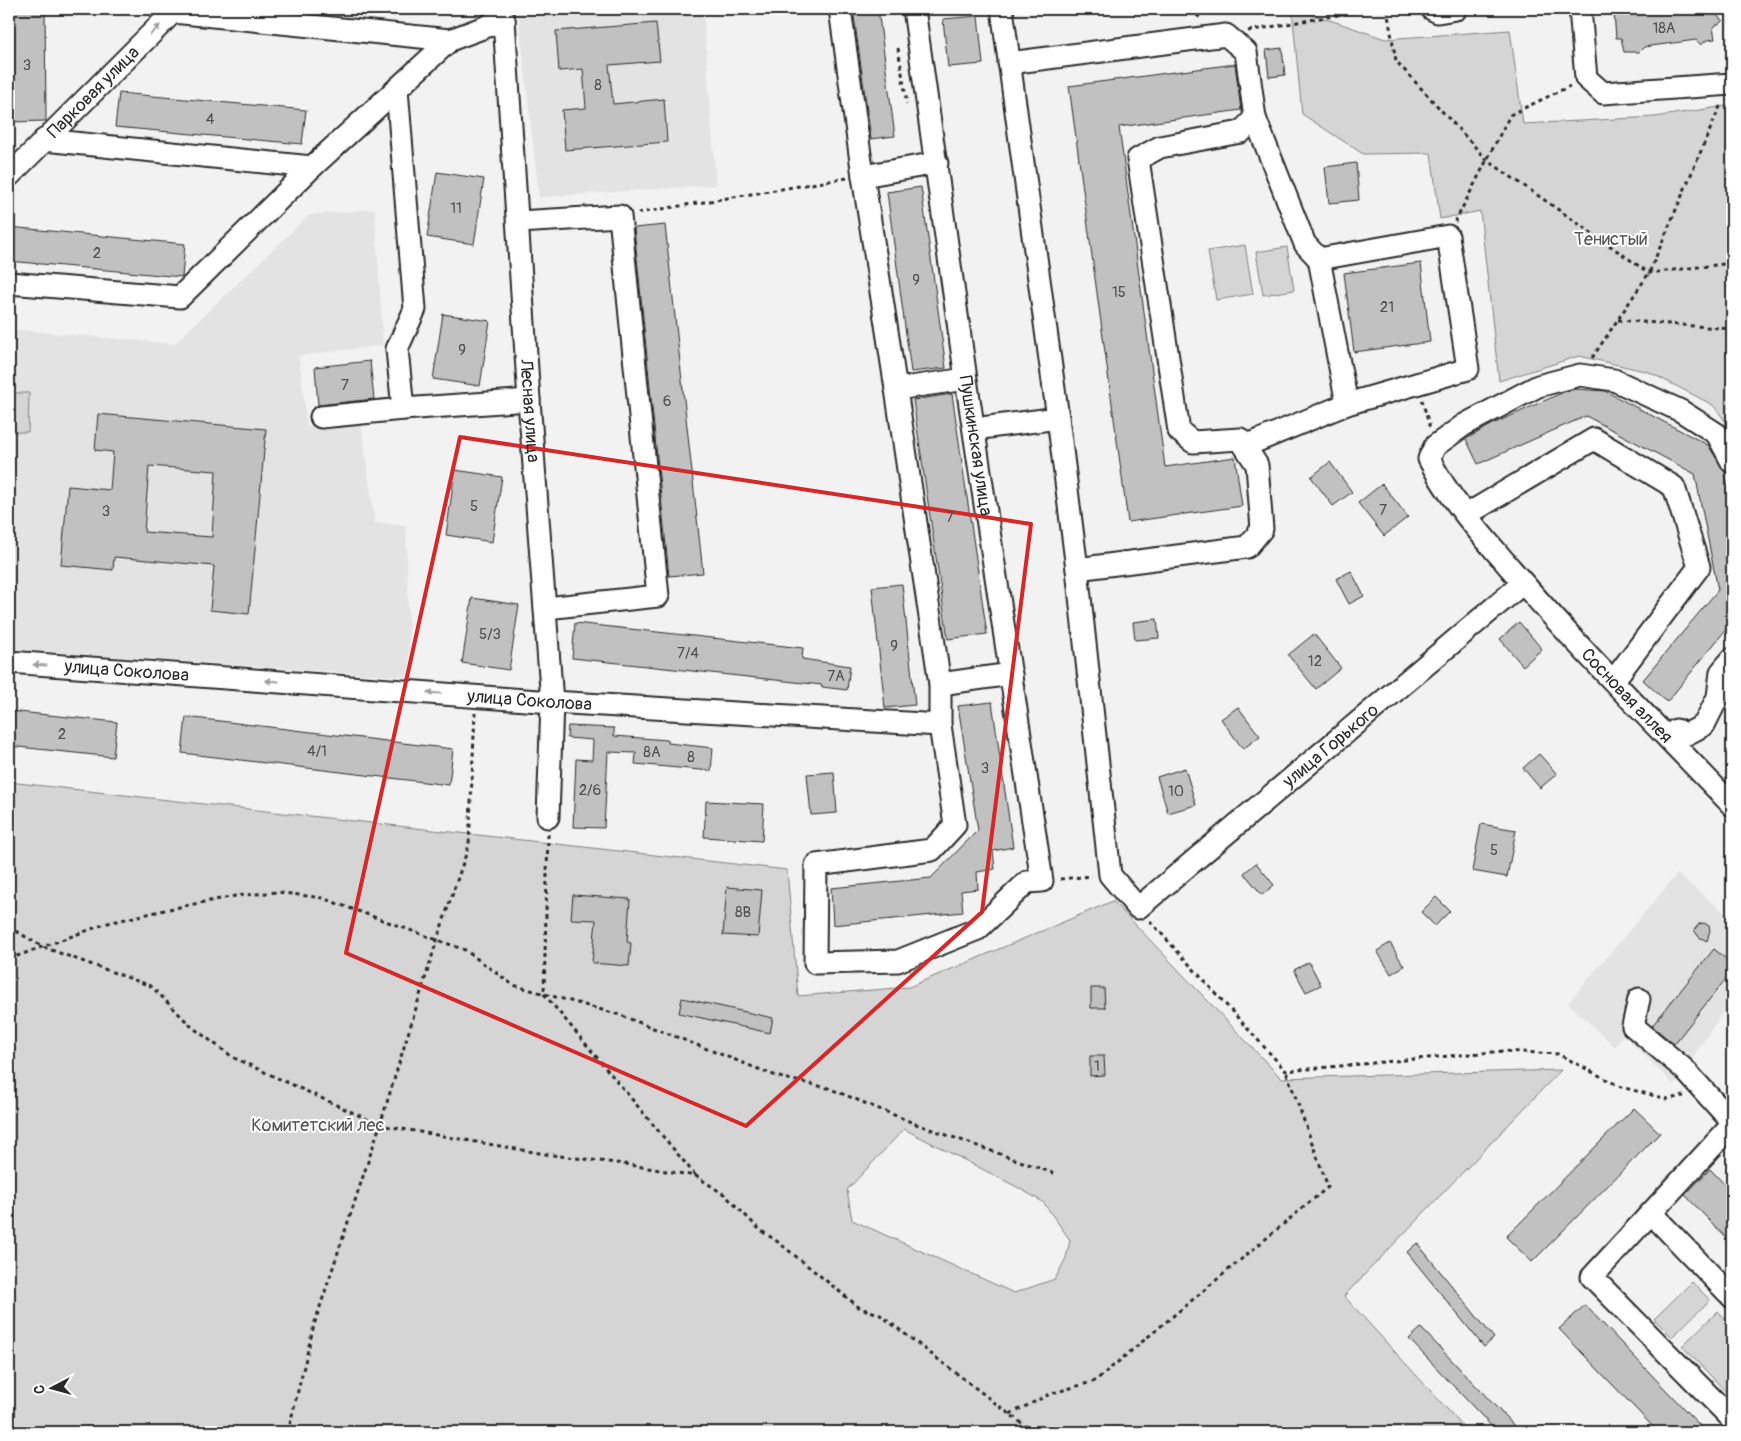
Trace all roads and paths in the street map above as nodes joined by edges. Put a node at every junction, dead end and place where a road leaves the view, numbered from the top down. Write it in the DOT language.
graph roads {
  1 [pos="840,9"];
  2 [pos="914,9"];
  3 [pos="1002,9"];
  4 [pos="1371,9"];
  5 [pos="1387,9"];
  6 [pos="1432,9"];
  7 [pos="1456,9"];
  8 [pos="1580,9"];
  9 [pos="175,10"];
  10 [pos="500,14"];
  11 [pos="1226,35"];
  12 [pos="450,40"];
  13 [pos="1009,63"];
  14 [pos="1586,78"];
  15 [pos="1731,84"];
  16 [pos="397,89"];
  17 [pos="1255,118"];
  18 [pos="44,140"];
  19 [pos="1487,160"];
  20 [pos="937,164"];
  21 [pos="312,167"];
  22 [pos="9,176"];
  23 [pos="863,176"];
  24 [pos="620,216"];
  25 [pos="518,222"];
  26 [pos="1448,236"];
  27 [pos="1319,258"];
  28 [pos="1732,263"];
  29 [pos="1649,273"];
  30 [pos="9,283"];
  31 [pos="1617,320"];
  32 [pos="1732,329"];
  33 [pos="1580,375"];
  34 [pos="966,379"];
  35 [pos="1418,383"];
  36 [pos="896,389"];
  37 [pos="530,400"];
  38 [pos="1347,404"];
  39 [pos="403,410"];
  40 [pos="322,417"];
  41 [pos="1058,418"];
  42 [pos="974,429"];
  43 [pos="1245,446"];
  44 [pos="1432,452"];
  45 [pos="1732,462"];
  46 [pos="1466,515"];
  47 [pos="1077,570"];
  48 [pos="1523,583"];
  49 [pos="546,608"];
  50 [pos="1732,659"];
  51 [pos="9,662"];
  52 [pos="1011,674"];
  53 [pos="1614,680"];
  54 [pos="940,684"];
  55 [pos="475,696"];
  56 [pos="552,702"];
  57 [pos="940,726"];
  58 [pos="1670,739"];
  59 [pos="1732,805"];
  60 [pos="548,817"];
  61 [pos="1110,874"];
  62 [pos="1042,881"];
  63 [pos="1138,908"];
  64 [pos="9,927"];
  65 [pos="437,940"];
  66 [pos="43,947"];
  67 [pos="9,959"];
  68 [pos="544,994"];
  69 [pos="1639,999"];
  70 [pos="1286,1071"];
  71 [pos="1706,1092"];
  72 [pos="1732,1124"];
  73 [pos="380,1125"];
  74 [pos="1056,1174"];
  75 [pos="696,1176"];
  76 [pos="1651,1213"];
  77 [pos="1732,1297"];
  78 [pos="1010,1414"];
  79 [pos="1732,1419"];
  80 [pos="288,1432"];
  81 [pos="1033,1432"];
  1 -- 23 [label="street"];
  2 -- 20 [label="street, Пушкинская улица"];
  3 -- 13 [label="street"];
  4 -- 11 [label="path"];
  5 -- 19 [label="path"];
  6 -- 7 [label="street"];
  8 -- 14 [label="street"];
  9 -- 12 [label="street"];
  18 -- 9 [label="street, Парковая улица, one-way"];
  10 -- 12 [label="street"];
  10 -- 25 [label="street, Лесная улица"];
  11 -- 13 [label="street"];
  11 -- 17 [label="street"];
  12 -- 16 [label="street"];
  13 -- 41 [label="street"];
  14 -- 15 [label="street"];
  14 -- 19 [label="path"];
  15 -- 29 [label="path"];
  16 -- 21 [label="street"];
  16 -- 39 [label="street"];
  17 -- 27 [label="street"];
  17 -- 43 [label="street"];
  18 -- 21 [label="street"];
  18 -- 22 [label="street, Парковая улица"];
  19 -- 26 [label="path"];
  19 -- 29 [label="path"];
  20 -- 23 [label="street"];
  20 -- 34 [label="street, Пушкинская улица"];
  21 -- 30 [label="street"];
  23 -- 24 [label="path"];
  23 -- 36 [label="street"];
  24 -- 25 [label="street"];
  24 -- 49 [label="street"];
  25 -- 37 [label="street, Лесная улица"];
  26 -- 27 [label="street"];
  26 -- 35 [label="street"];
  27 -- 38 [label="street"];
  28 -- 29 [label="path"];
  29 -- 31 [label="path"];
  31 -- 32 [label="path"];
  31 -- 33 [label="path"];
  33 -- 44 [label="street"];
  33 -- 45 [label="street"];
  34 -- 36 [label="street"];
  34 -- 42 [label="street, Пушкинская улица"];
  35 -- 38 [label="street"];
  35 -- 44 [label="path"];
  36 -- 54 [label="street"];
  37 -- 39 [label="street"];
  37 -- 49 [label="street, Лесная улица"];
  38 -- 43 [label="street"];
  39 -- 40 [label="street"];
  41 -- 42 [label="street"];
  41 -- 47 [label="street"];
  42 -- 52 [label="street, Пушкинская улица"];
  43 -- 47 [label="street"];
  44 -- 46 [label="street, Сосновая аллея"];
  46 -- 48 [label="street, Сосновая аллея"];
  46 -- 53 [label="street"];
  47 -- 61 [label="street"];
  48 -- 53 [label="street, Сосновая аллея"];
  48 -- 63 [label="street, улица Горького"];
  49 -- 56 [label="street, Лесная улица"];
  50 -- 58 [label="street"];
  55 -- 51 [label="street, улица Соколова, one-way"];
  52 -- 54 [label="street"];
  52 -- 62 [label="street, Пушкинская улица"];
  53 -- 58 [label="street, Сосновая аллея"];
  54 -- 57 [label="street"];
  55 -- 56 [label="street, улица Соколова"];
  55 -- 65 [label="path"];
  56 -- 57 [label="street, улица Соколова"];
  56 -- 60 [label="street, Лесная улица"];
  57 -- 62 [label="street"];
  58 -- 59 [label="street, Сосновая аллея"];
  60 -- 68 [label="path"];
  61 -- 62 [label="path"];
  61 -- 63 [label="street"];
  63 -- 70 [label="path"];
  64 -- 66 [label="path"];
  65 -- 66 [label="path"];
  65 -- 68 [label="path"];
  65 -- 73 [label="path"];
  66 -- 67 [label="path"];
  66 -- 73 [label="path"];
  68 -- 74 [label="path"];
  68 -- 75 [label="path"];
  69 -- 71 [label="street"];
  70 -- 71 [label="path"];
  70 -- 78 [label="path"];
  71 -- 72 [label="street"];
  72 -- 76 [label="street"];
  73 -- 75 [label="path"];
  73 -- 80 [label="path"];
  75 -- 78 [label="path"];
  76 -- 77 [label="street"];
  76 -- 79 [label="street"];
  78 -- 81 [label="path"];
}
